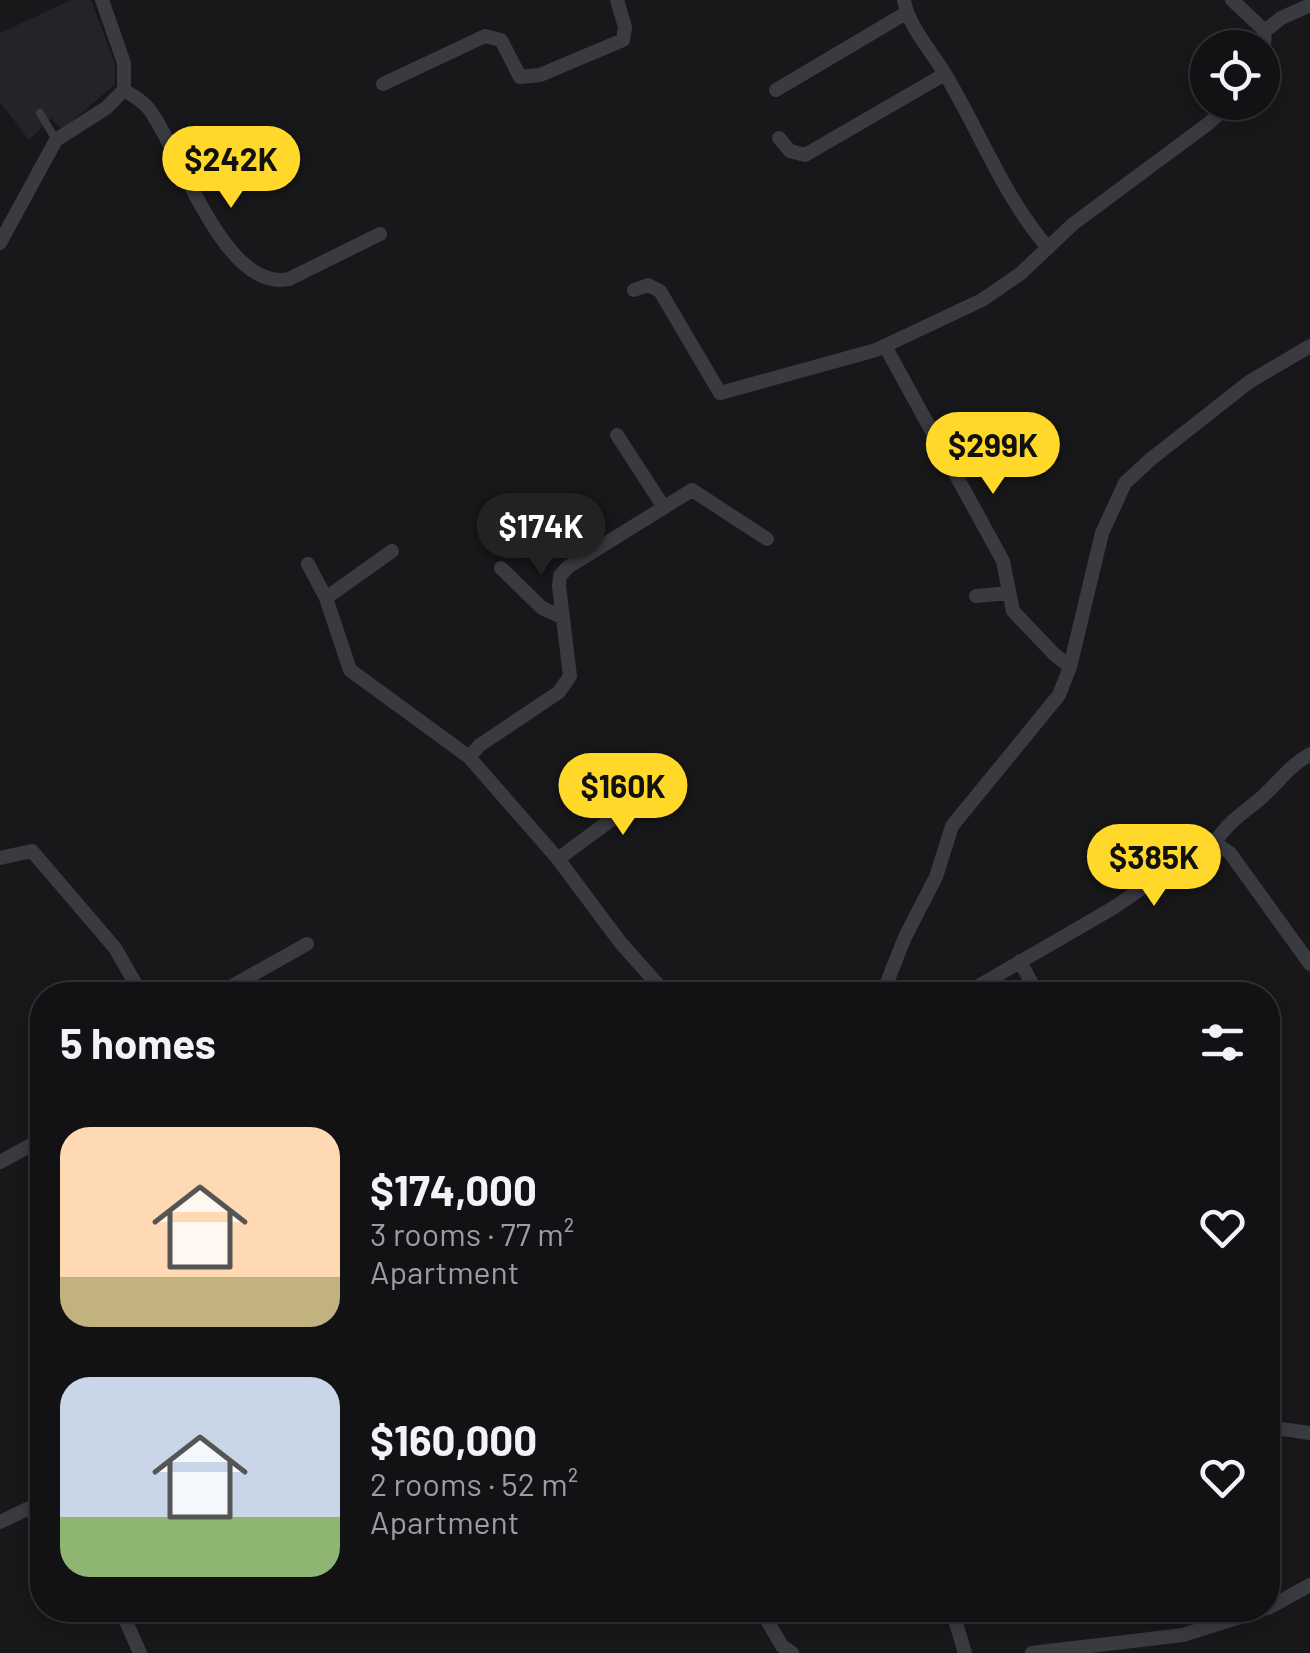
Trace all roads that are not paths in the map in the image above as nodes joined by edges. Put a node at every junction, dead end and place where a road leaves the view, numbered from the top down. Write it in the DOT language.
graph roads {
  1 [pos="102,0"];
  2 [pos="617,0"];
  3 [pos="1232,0"];
  4 [pos="1310,5"];
  5 [pos="906,6"];
  6 [pos="1264,30"];
  7 [pos="1266,30"];
  8 [pos="945,74"];
  9 [pos="383,84"];
  10 [pos="124,90"];
  11 [pos="776,90"];
  12 [pos="40,113"];
  13 [pos="1213,120"];
  14 [pos="778,138"];
  15 [pos="56,140"];
  16 [pos="380,234"];
  17 [pos="0,243"];
  18 [pos="1048,248"];
  19 [pos="634,290"];
  20 [pos="886,346"];
  21 [pos="1310,346"];
  22 [pos="617,435"];
  23 [pos="664,506"];
  24 [pos="767,539"];
  25 [pos="392,551"];
  26 [pos="308,564"];
  27 [pos="501,568"];
  28 [pos="1010,593"];
  29 [pos="976,596"];
  30 [pos="326,598"];
  31 [pos="562,617"];
  32 [pos="1070,667"];
  33 [pos="1310,754"];
  34 [pos="469,757"];
  35 [pos="662,782"];
  36 [pos="1216,843"];
  37 [pos="0,858"];
  38 [pos="558,859"];
  39 [pos="307,944"];
  40 [pos="1020,961"];
  41 [pos="1310,964"];
  42 [pos="135,982"];
  43 [pos="239,982"];
  44 [pos="655,982"];
  45 [pos="887,982"];
  46 [pos="985,982"];
  47 [pos="1031,982"];
  48 [pos="30,1146"];
  49 [pos="0,1162"];
  50 [pos="1280,1429"];
  51 [pos="1310,1433"];
  52 [pos="30,1508"];
  53 [pos="0,1522"];
  54 [pos="1310,1586"];
  55 [pos="1280,1601"];
  56 [pos="126,1622"];
  57 [pos="768,1622"];
  58 [pos="956,1622"];
  59 [pos="1224,1622"];
  60 [pos="1150,1647"];
  61 [pos="140,1653"];
  62 [pos="792,1653"];
  63 [pos="965,1653"];
  64 [pos="1032,1653"];
  1 -- 10 [label="street"];
  2 -- 9 [label="street"];
  3 -- 6 [label="street"];
  4 -- 7 [label="street"];
  5 -- 8 [label="street"];
  5 -- 11 [label="street"];
  8 -- 14 [label="street"];
  8 -- 18 [label="street"];
  10 -- 15 [label="street"];
  10 -- 16 [label="street"];
  12 -- 15 [label="lane"];
  13 -- 18 [label="street"];
  15 -- 17 [label="street"];
  18 -- 20 [label="street"];
  19 -- 20 [label="street"];
  20 -- 28 [label="street"];
  21 -- 32 [label="street"];
  22 -- 23 [label="street"];
  23 -- 24 [label="street"];
  23 -- 31 [label="street"];
  25 -- 30 [label="street"];
  26 -- 30 [label="street"];
  27 -- 31 [label="street"];
  28 -- 29 [label="street"];
  28 -- 32 [label="street"];
  30 -- 34 [label="street"];
  31 -- 34 [label="street"];
  32 -- 45 [label="street"];
  33 -- 36 [label="street"];
  34 -- 38 [label="street"];
  35 -- 38 [label="street"];
  36 -- 40 [label="street"];
  36 -- 41 [label="street"];
  37 -- 42 [label="street"];
  38 -- 44 [label="street"];
  39 -- 43 [label="street"];
  40 -- 46 [label="street"];
  40 -- 47 [label="street"];
  48 -- 49 [label="street"];
  50 -- 51 [label="street"];
  52 -- 53 [label="street"];
  54 -- 55 [label="street"];
  56 -- 61 [label="street"];
  57 -- 62 [label="street"];
  58 -- 63 [label="street"];
  59 -- 60 [label="street"];
  60 -- 64 [label="street"];
}
